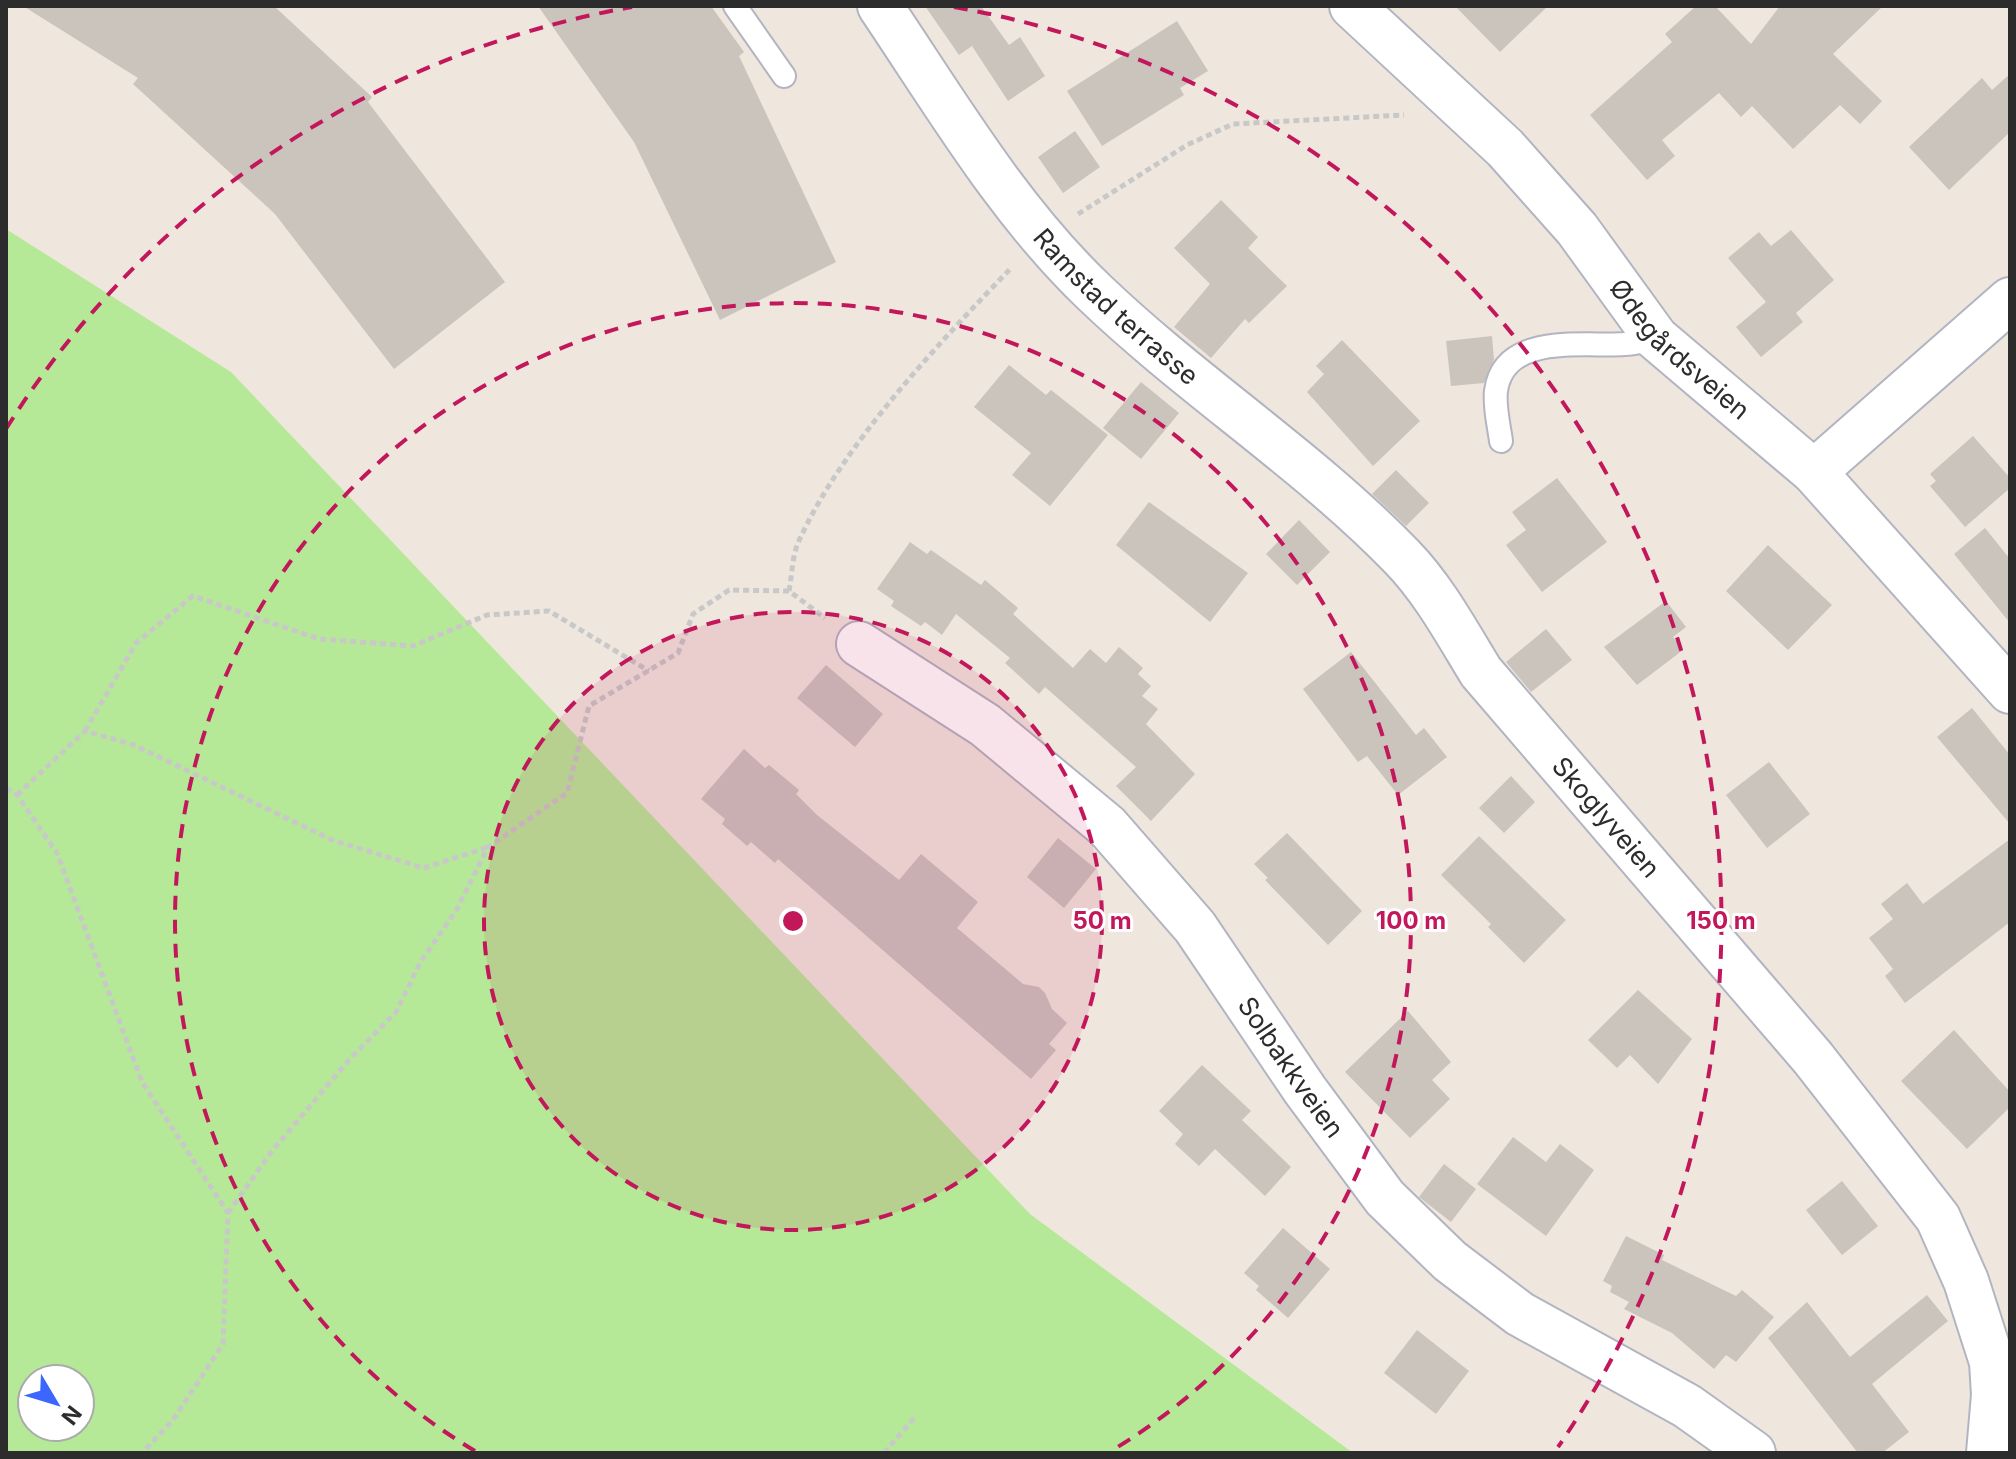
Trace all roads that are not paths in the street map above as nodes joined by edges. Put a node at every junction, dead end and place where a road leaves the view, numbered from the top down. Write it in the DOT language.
graph roads {
  1 [pos="735,6"];
  2 [pos="880,6"];
  3 [pos="1352,6"];
  4 [pos="784,76"];
  5 [pos="2010,300"];
  6 [pos="1656,338"];
  7 [pos="1501,441"];
  8 [pos="1814,472"];
  9 [pos="1404,558"];
  10 [pos="859,644"];
  11 [pos="2002,673"];
  12 [pos="1753,1453"];
  13 [pos="1989,1453"];
  1 -- 4 [label="lane"];
  2 -- 9 [label="street, Ramstad terrasse"];
  3 -- 6 [label="street, Ødegårdsveien"];
  5 -- 8 [label="street"];
  6 -- 7 [label="lane"];
  6 -- 8 [label="street, Ødegårdsveien"];
  8 -- 11 [label="street, Ødegårdsveien"];
  9 -- 13 [label="street, Skoglyveien"];
  10 -- 12 [label="street, Solbakkveien"];
}
